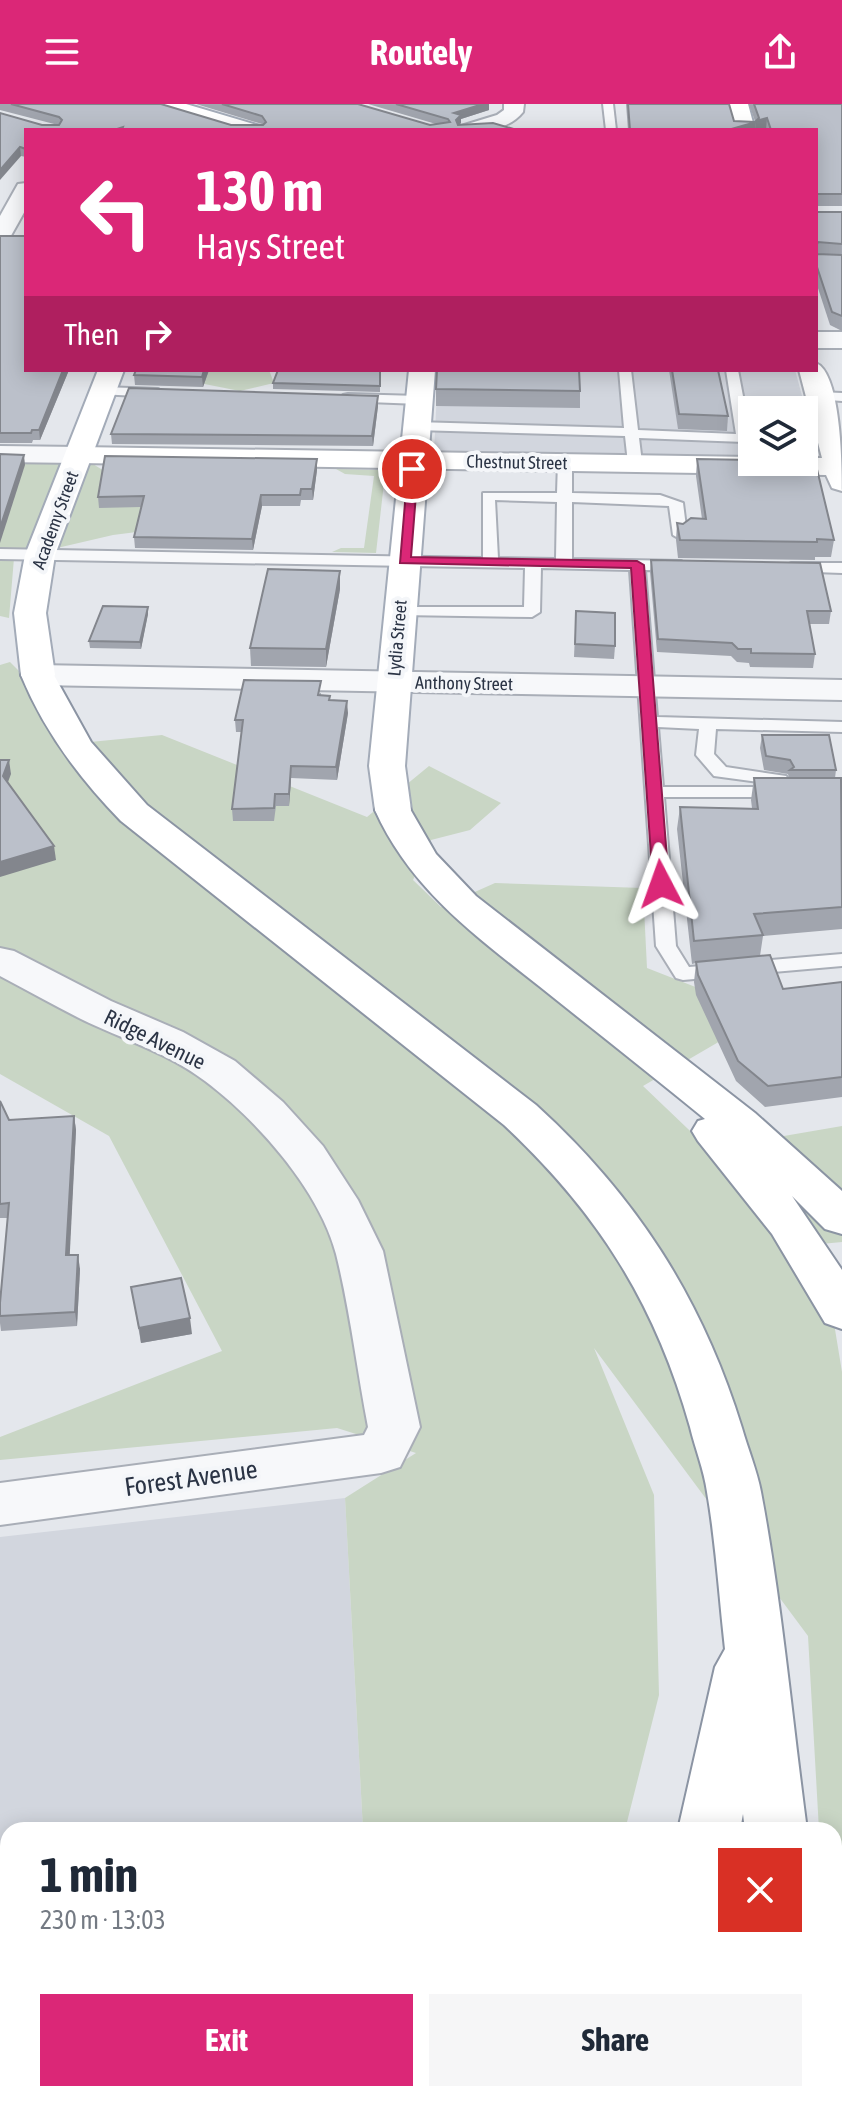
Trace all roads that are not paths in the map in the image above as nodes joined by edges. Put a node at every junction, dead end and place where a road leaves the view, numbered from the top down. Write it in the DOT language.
graph roads {
  1 [pos="165,104"];
  2 [pos="608,104"];
  3 [pos="738,104"];
  4 [pos="510,105"];
  5 [pos="246,128"];
  6 [pos="475,128"];
  7 [pos="611,128"];
  8 [pos="744,128"];
  9 [pos="24,193"];
  10 [pos="0,236"];
  11 [pos="818,340"];
  12 [pos="842,340"];
  13 [pos="422,372"];
  14 [pos="625,372"];
  15 [pos="732,372"];
  16 [pos="107,380"];
  17 [pos="824,388"];
  18 [pos="167,393"];
  19 [pos="336,398"];
  20 [pos="417,413"];
  21 [pos="632,432"];
  22 [pos="0,454"];
  23 [pos="79,455"];
  24 [pos="413,460"];
  25 [pos="839,460"];
  26 [pos="565,462"];
  27 [pos="635,463"];
  28 [pos="564,497"];
  29 [pos="0,554"];
  30 [pos="40,555"];
  31 [pos="404,560"];
  32 [pos="491,562"];
  33 [pos="533,563"];
  34 [pos="564,563"];
  35 [pos="637,565"];
  36 [pos="779,567"];
  37 [pos="842,568"];
  38 [pos="400,610"];
  39 [pos="38,675"];
  40 [pos="394,682"];
  41 [pos="646,686"];
  42 [pos="842,690"];
  43 [pos="648,722"];
  44 [pos="708,724"];
  45 [pos="842,727"];
  46 [pos="842,780"];
  47 [pos="654,792"];
  48 [pos="842,792"];
  49 [pos="0,960"];
  50 [pos="842,960"];
  51 [pos="649,1055"];
  52 [pos="842,1218"];
  53 [pos="842,1311"];
  54 [pos="381,1453"];
  55 [pos="0,1504"];
  56 [pos="750,1633"];
  57 [pos="711,1822"];
  58 [pos="775,1822"];
  1 -- 5 [label="main road"];
  2 -- 7 [label="lane"];
  3 -- 8 [label="main road"];
  4 -- 6 [label="street"];
  9 -- 10 [label="street"];
  11 -- 12 [label="street"];
  13 -- 20 [label="main road, Lydia Street"];
  14 -- 21 [label="lane"];
  15 -- 21 [label="lane"];
  16 -- 18 [label="lane"];
  16 -- 23 [label="main road, Academy Street"];
  17 -- 25 [label="main road"];
  19 -- 20 [label="lane"];
  20 -- 21 [label="lane"];
  20 -- 24 [label="main road, Lydia Street"];
  21 -- 27 [label="lane"];
  22 -- 23 [label="street, Chestnut Street"];
  23 -- 24 [label="main road, Chestnut Street"];
  23 -- 30 [label="main road, Academy Street"];
  24 -- 26 [label="main road, Chestnut Street"];
  24 -- 31 [label="main road, Lydia Street"];
  25 -- 27 [label="main road, Chestnut Street"];
  26 -- 27 [label="main road, Chestnut Street"];
  26 -- 28 [label="lane"];
  28 -- 32 [label="lane"];
  28 -- 34 [label="lane"];
  28 -- 35 [label="lane"];
  29 -- 30 [label="lane"];
  30 -- 31 [label="lane"];
  30 -- 39 [label="main road, Academy Street"];
  31 -- 32 [label="lane"];
  31 -- 38 [label="main road, Lydia Street"];
  32 -- 33 [label="lane"];
  33 -- 34 [label="lane"];
  33 -- 38 [label="lane"];
  34 -- 35 [label="lane"];
  35 -- 41 [label="lane"];
  36 -- 37 [label="lane"];
  38 -- 40 [label="main road, Lydia Street"];
  39 -- 40 [label="street, Anthony Street"];
  39 -- 56 [label="main road, Academy Street"];
  40 -- 41 [label="street, Anthony Street"];
  40 -- 51 [label="main road, Lydia Street"];
  41 -- 42 [label="street, Anthony Street"];
  41 -- 43 [label="lane"];
  43 -- 44 [label="lane"];
  43 -- 47 [label="lane"];
  44 -- 45 [label="lane"];
  44 -- 46 [label="lane"];
  47 -- 48 [label="lane"];
  47 -- 50 [label="lane"];
  49 -- 54 [label="street, Ridge Avenue"];
  51 -- 52 [label="main road"];
  51 -- 53 [label="main road"];
  54 -- 55 [label="street, Forest Avenue"];
  56 -- 57 [label="main road"];
  56 -- 58 [label="main road"];
}
